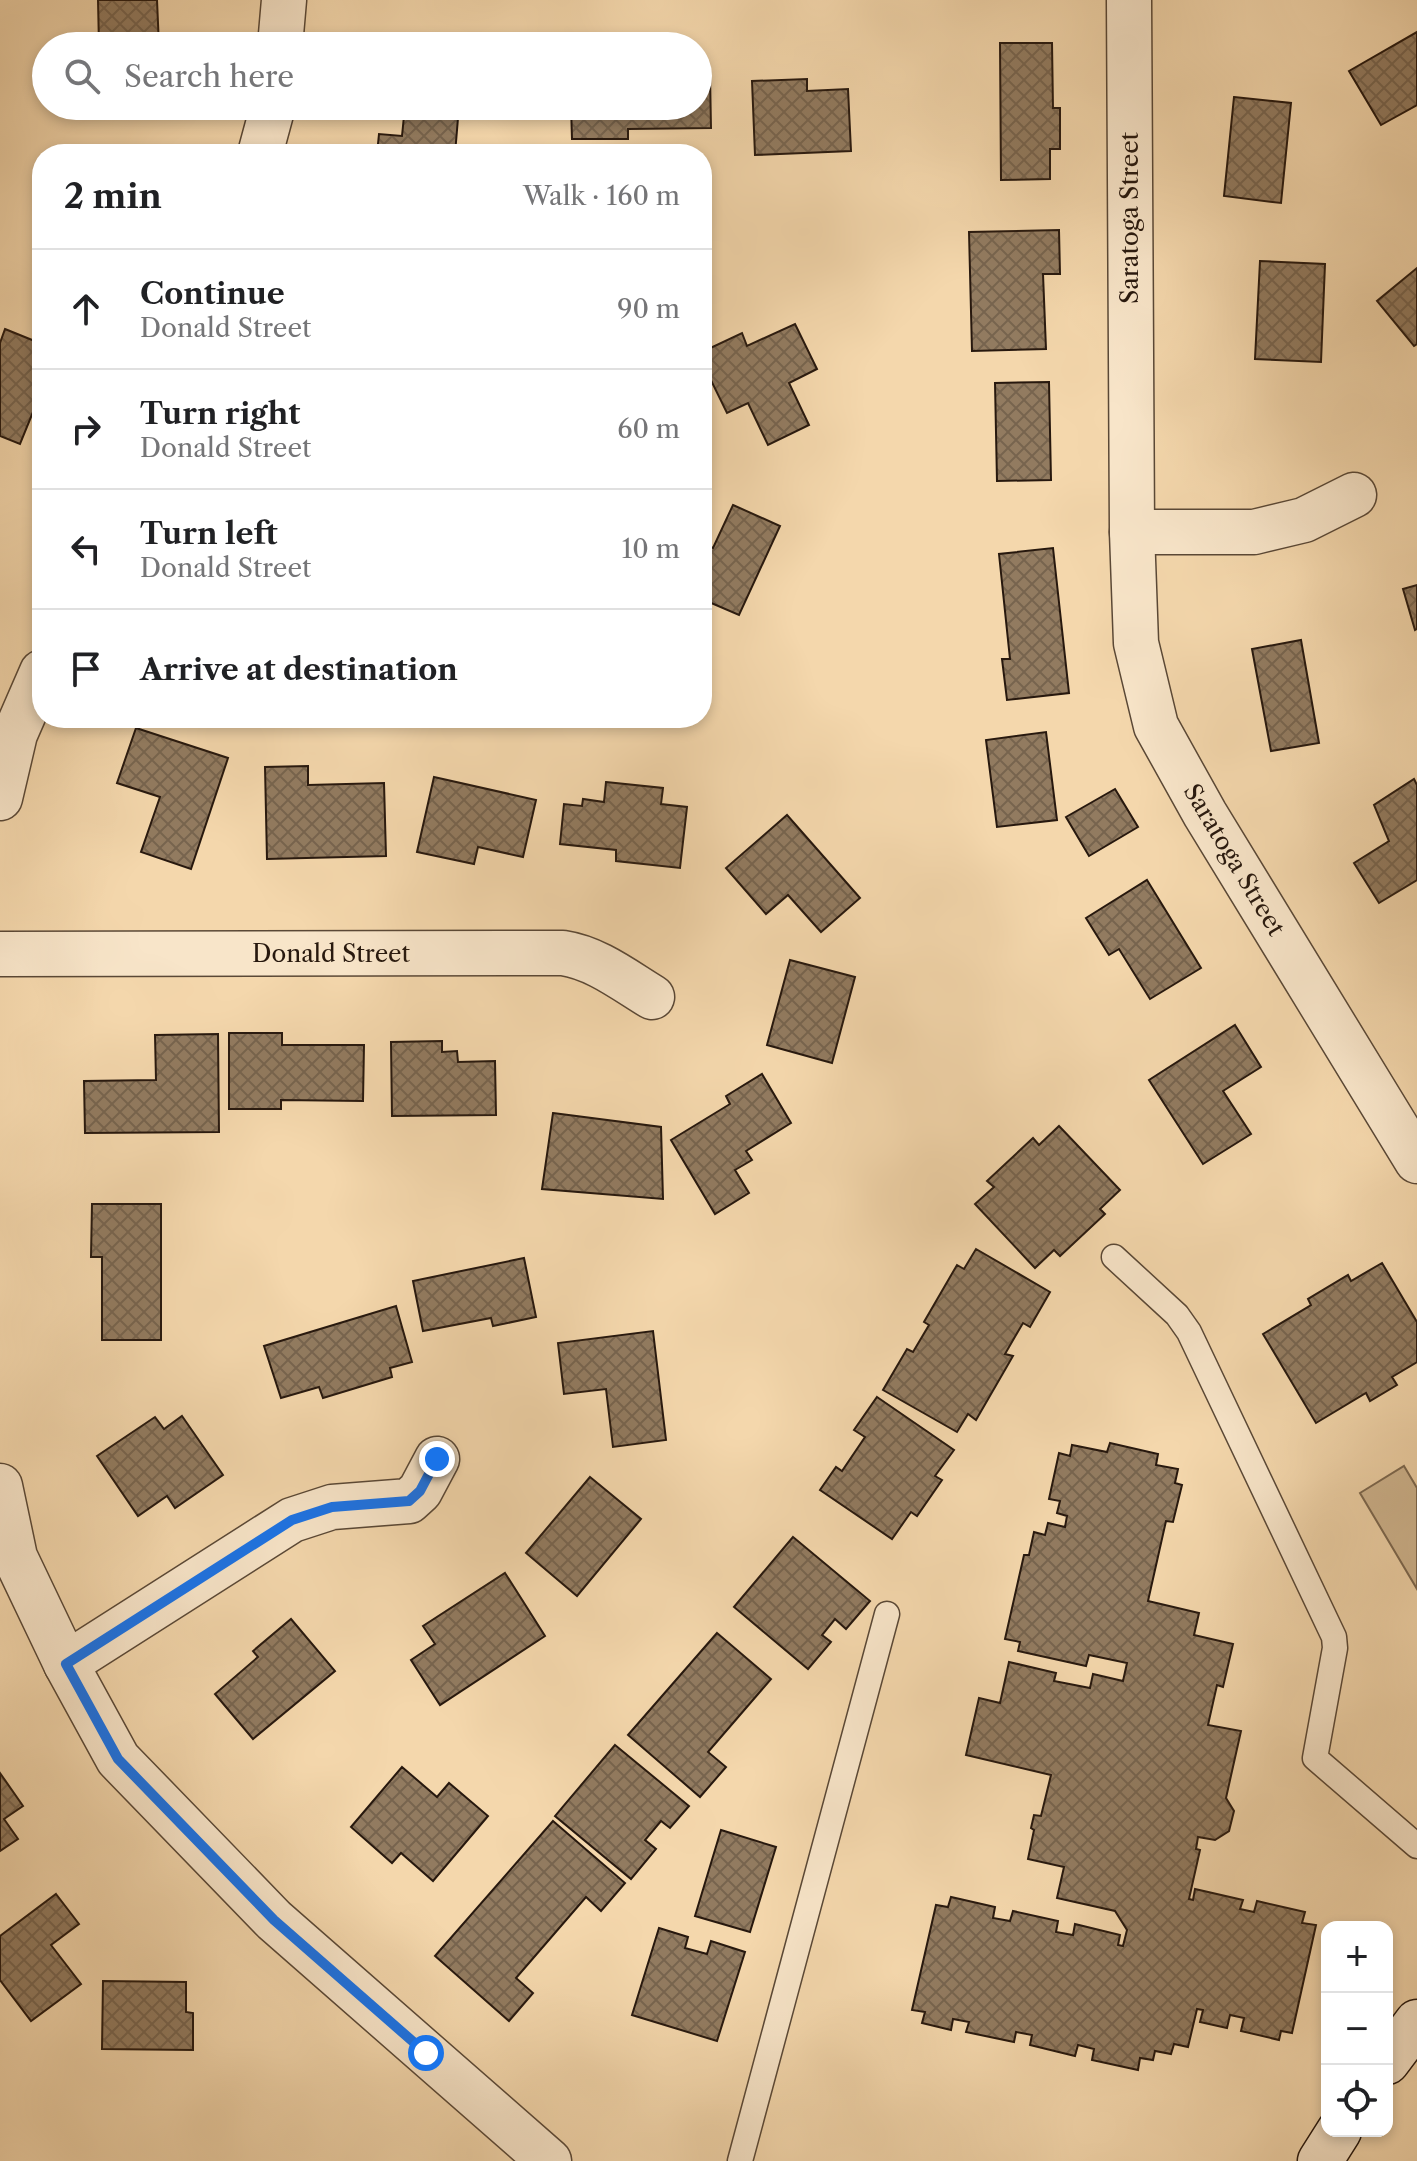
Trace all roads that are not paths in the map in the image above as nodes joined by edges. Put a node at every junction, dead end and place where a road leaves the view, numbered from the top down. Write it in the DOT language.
graph roads {
  1 [pos="284,0"];
  2 [pos="1129,0"];
  3 [pos="281,32"];
  4 [pos="269,120"];
  5 [pos="263,144"];
  6 [pos="1354,495"];
  7 [pos="1132,532"];
  8 [pos="32,695"];
  9 [pos="0,798"];
  10 [pos="0,954"];
  11 [pos="652,997"];
  12 [pos="1417,1161"];
  13 [pos="1114,1257"];
  14 [pos="437,1459"];
  15 [pos="0,1486"];
  16 [pos="887,1614"];
  17 [pos="66,1664"];
  18 [pos="1417,1846"];
  19 [pos="1417,2022"];
  20 [pos="1393,2054"];
  21 [pos="1335,2137"];
  22 [pos="549,2161"];
  23 [pos="740,2161"];
  24 [pos="1320,2161"];
  1 -- 3 [label="street"];
  2 -- 7 [label="street, Saratoga Street"];
  4 -- 5 [label="street"];
  6 -- 7 [label="street"];
  7 -- 12 [label="street, Saratoga Street"];
  8 -- 9 [label="street"];
  10 -- 11 [label="street, Donald Street"];
  13 -- 18 [label="lane"];
  14 -- 17 [label="street"];
  15 -- 17 [label="street"];
  16 -- 23 [label="lane"];
  17 -- 22 [label="street"];
  19 -- 20 [label="street"];
  21 -- 24 [label="street"];
}
